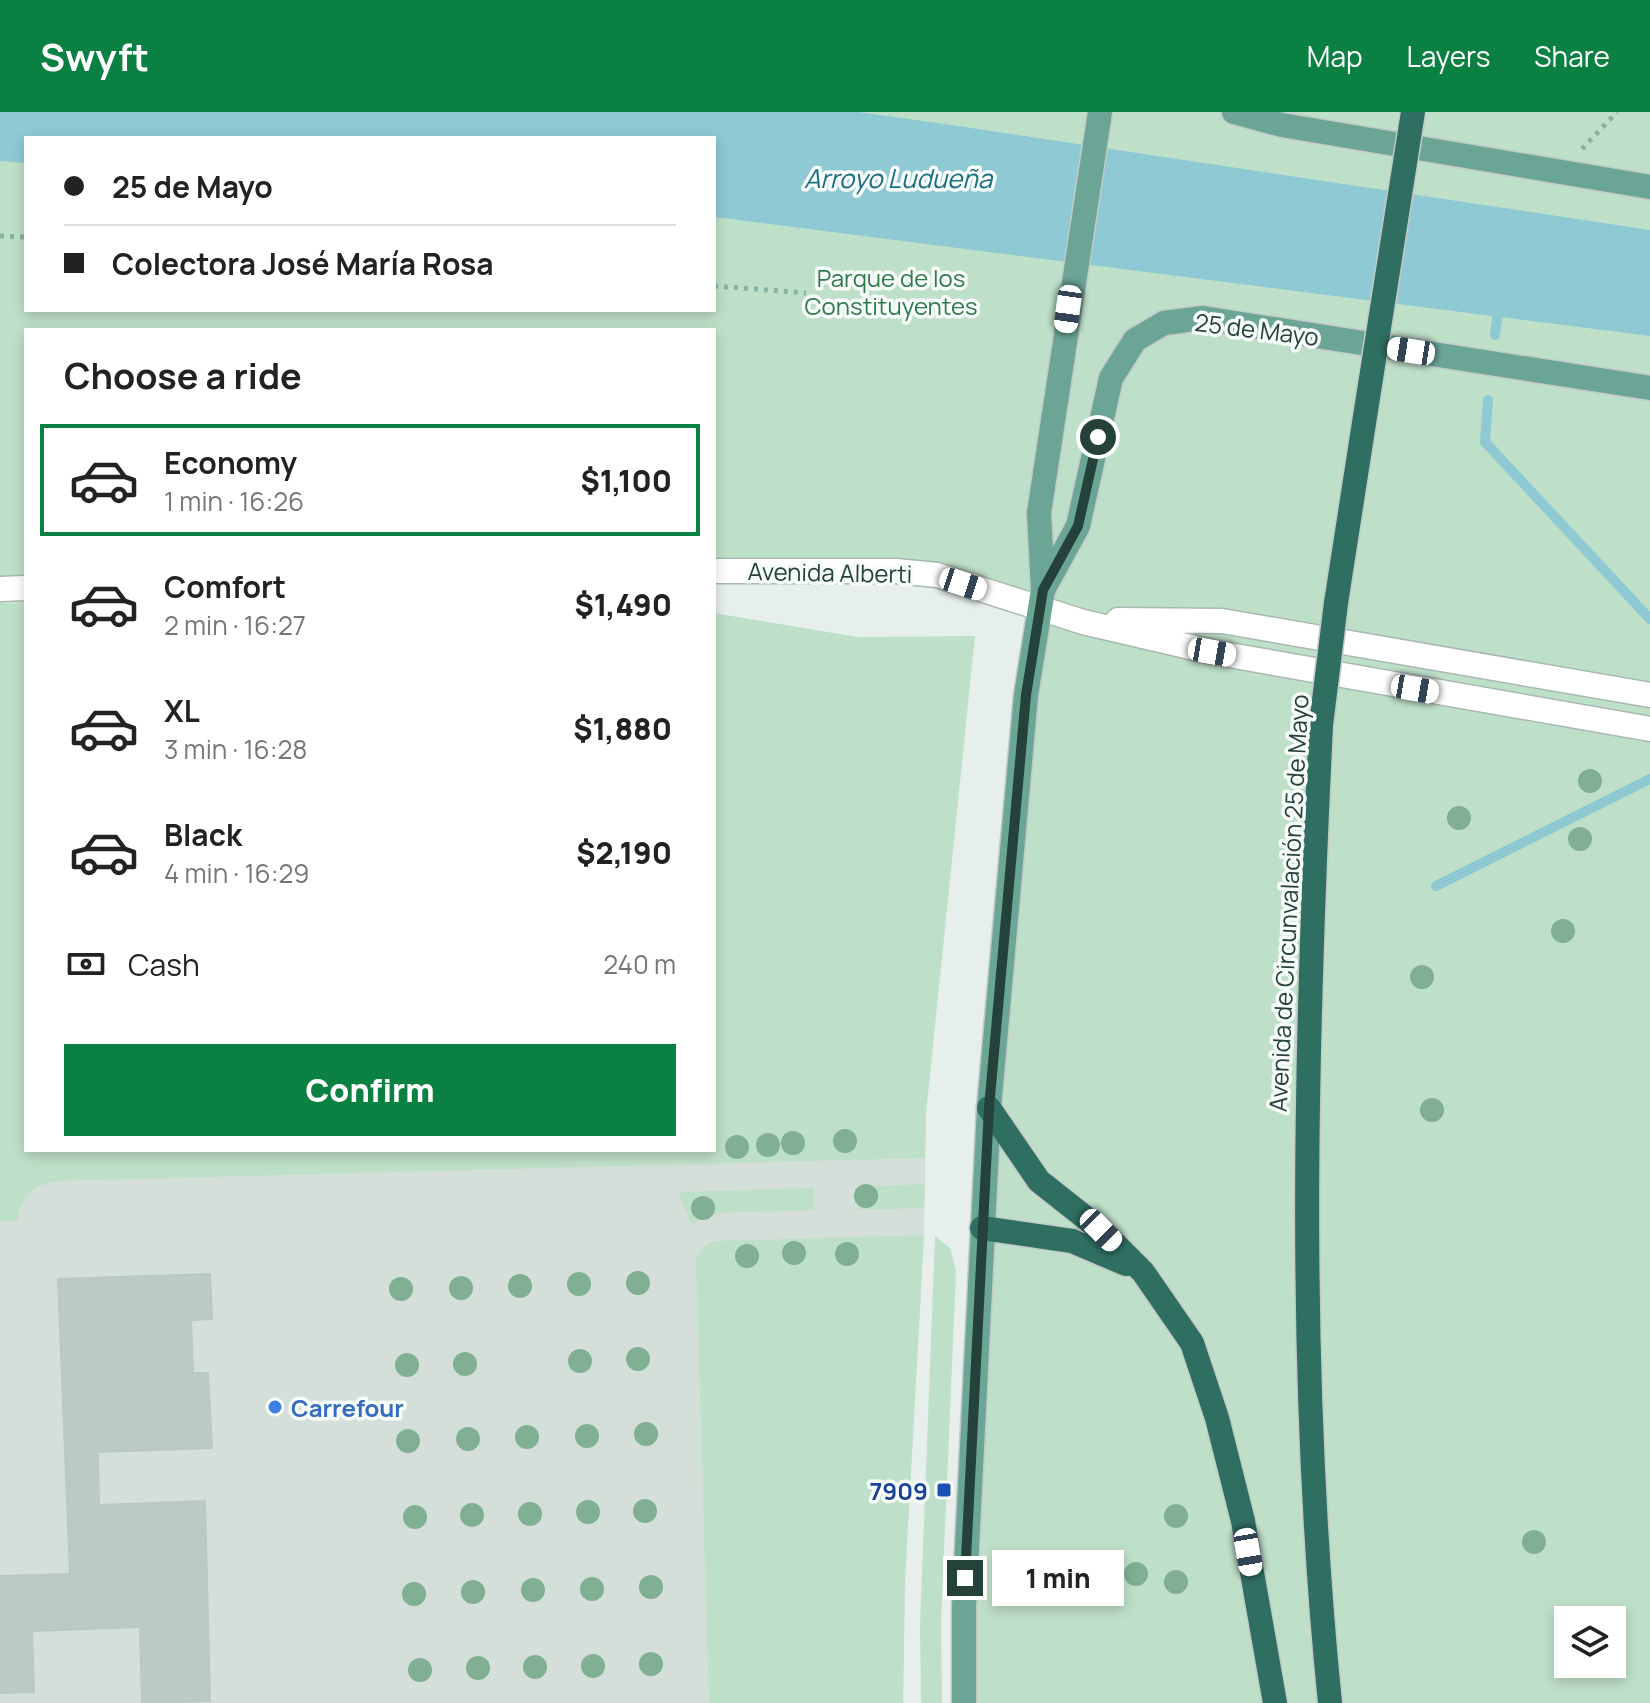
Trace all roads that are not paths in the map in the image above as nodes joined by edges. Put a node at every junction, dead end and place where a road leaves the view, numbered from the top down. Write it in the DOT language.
graph roads {
  1 [pos="1100,112"];
  2 [pos="1234,112"];
  3 [pos="1413,112"];
  4 [pos="1650,187"];
  5 [pos="1650,388"];
  6 [pos="716,571"];
  7 [pos="24,588"];
  8 [pos="0,589"];
  9 [pos="1041,600"];
  10 [pos="1083,622"];
  11 [pos="1650,695"];
  12 [pos="1650,729"];
  13 [pos="989,1108"];
  14 [pos="982,1228"];
  15 [pos="1143,1272"];
  16 [pos="964,1703"];
  17 [pos="1275,1703"];
  18 [pos="1330,1703"];
  1 -- 9 [label="main road"];
  2 -- 4 [label="main road"];
  3 -- 18 [label="highway, Avenida de Circunvalación 25 de Mayo, bridge"];
  5 -- 9 [label="main road, 25 de Mayo"];
  6 -- 9 [label="street, Avenida Alberti"];
  7 -- 8 [label="street"];
  9 -- 10 [label="street, Avenida Alberti"];
  9 -- 13 [label="main road"];
  10 -- 11 [label="street, Avenida Alberti"];
  10 -- 12 [label="street, Avenida Alberti"];
  13 -- 14 [label="main road"];
  13 -- 15 [label="highway"];
  14 -- 15 [label="highway"];
  14 -- 16 [label="main road"];
  15 -- 17 [label="highway"];
}
